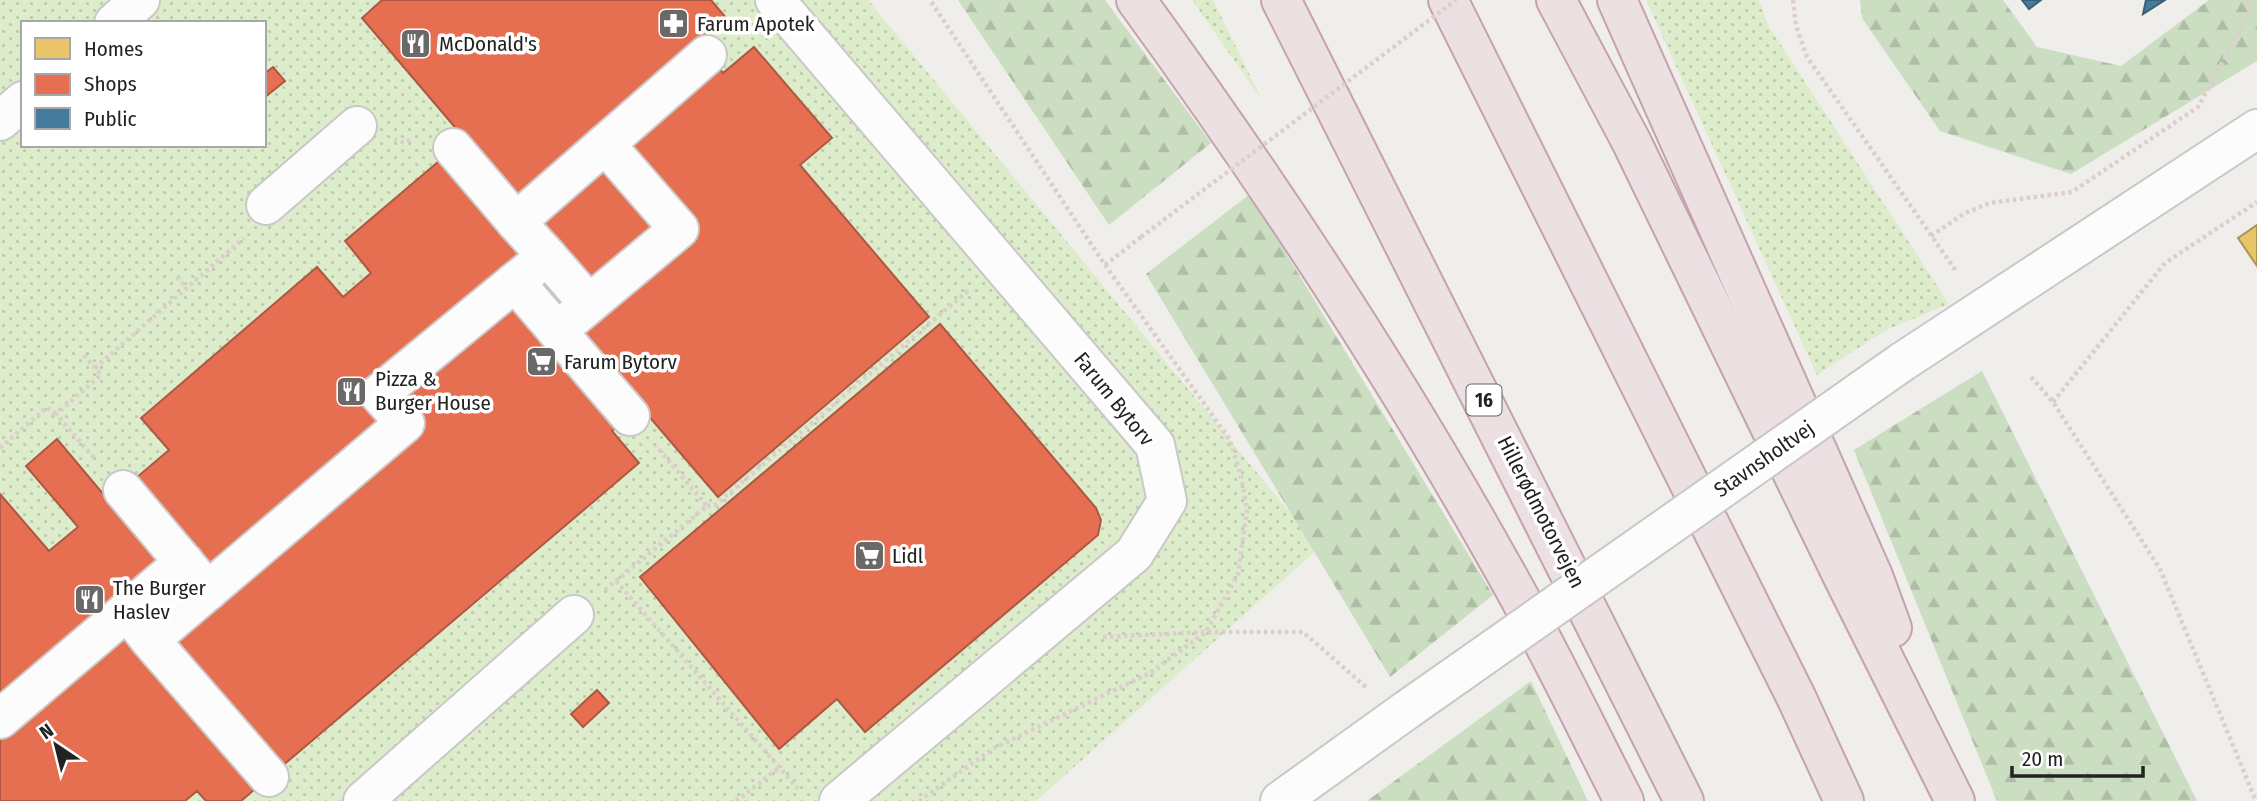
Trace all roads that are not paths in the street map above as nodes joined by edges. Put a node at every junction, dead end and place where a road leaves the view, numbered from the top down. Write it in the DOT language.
graph roads {
  1 [pos="140,0"];
  2 [pos="775,0"];
  3 [pos="1136,0"];
  4 [pos="1281,0"];
  5 [pos="1448,0"];
  6 [pos="1556,0"];
  7 [pos="1617,0"];
  8 [pos="116,21"];
  9 [pos="707,55"];
  10 [pos="21,103"];
  11 [pos="0,121"];
  12 [pos="357,126"];
  13 [pos="2257,129"];
  14 [pos="605,144"];
  15 [pos="453,148"];
  16 [pos="266,205"];
  17 [pos="516,222"];
  18 [pos="547,256"];
  19 [pos="515,282"];
  20 [pos="589,304"];
  21 [pos="557,331"];
  22 [pos="630,416"];
  23 [pos="122,490"];
  24 [pos="196,577"];
  25 [pos="574,615"];
  26 [pos="139,626"];
  27 [pos="0,719"];
  28 [pos="269,777"];
  29 [pos="1950,788"];
  30 [pos="363,801"];
  31 [pos="839,801"];
  32 [pos="1280,801"];
  33 [pos="1624,801"];
  34 [pos="1684,801"];
  35 [pos="1844,801"];
  1 -- 8 [label="street"];
  2 -- 31 [label="street, Farum Bytorv"];
  3 -- 33 [label="highway"];
  4 -- 34 [label="highway, Hillerødmotorvejen / 16"];
  5 -- 35 [label="highway"];
  6 -- 29 [label="highway"];
  7 -- 29 [label="highway"];
  9 -- 14 [label="street"];
  10 -- 11 [label="street"];
  12 -- 16 [label="street"];
  13 -- 32 [label="street, Stavnsholtvej, bridge"];
  14 -- 17 [label="street"];
  14 -- 20 [label="street"];
  15 -- 17 [label="street"];
  17 -- 18 [label="street"];
  18 -- 19 [label="street"];
  18 -- 20 [label="street"];
  19 -- 21 [label="street"];
  19 -- 24 [label="street"];
  20 -- 21 [label="street"];
  21 -- 22 [label="street"];
  23 -- 24 [label="street"];
  24 -- 26 [label="street"];
  25 -- 30 [label="street"];
  26 -- 27 [label="street"];
  26 -- 28 [label="street"];
}
